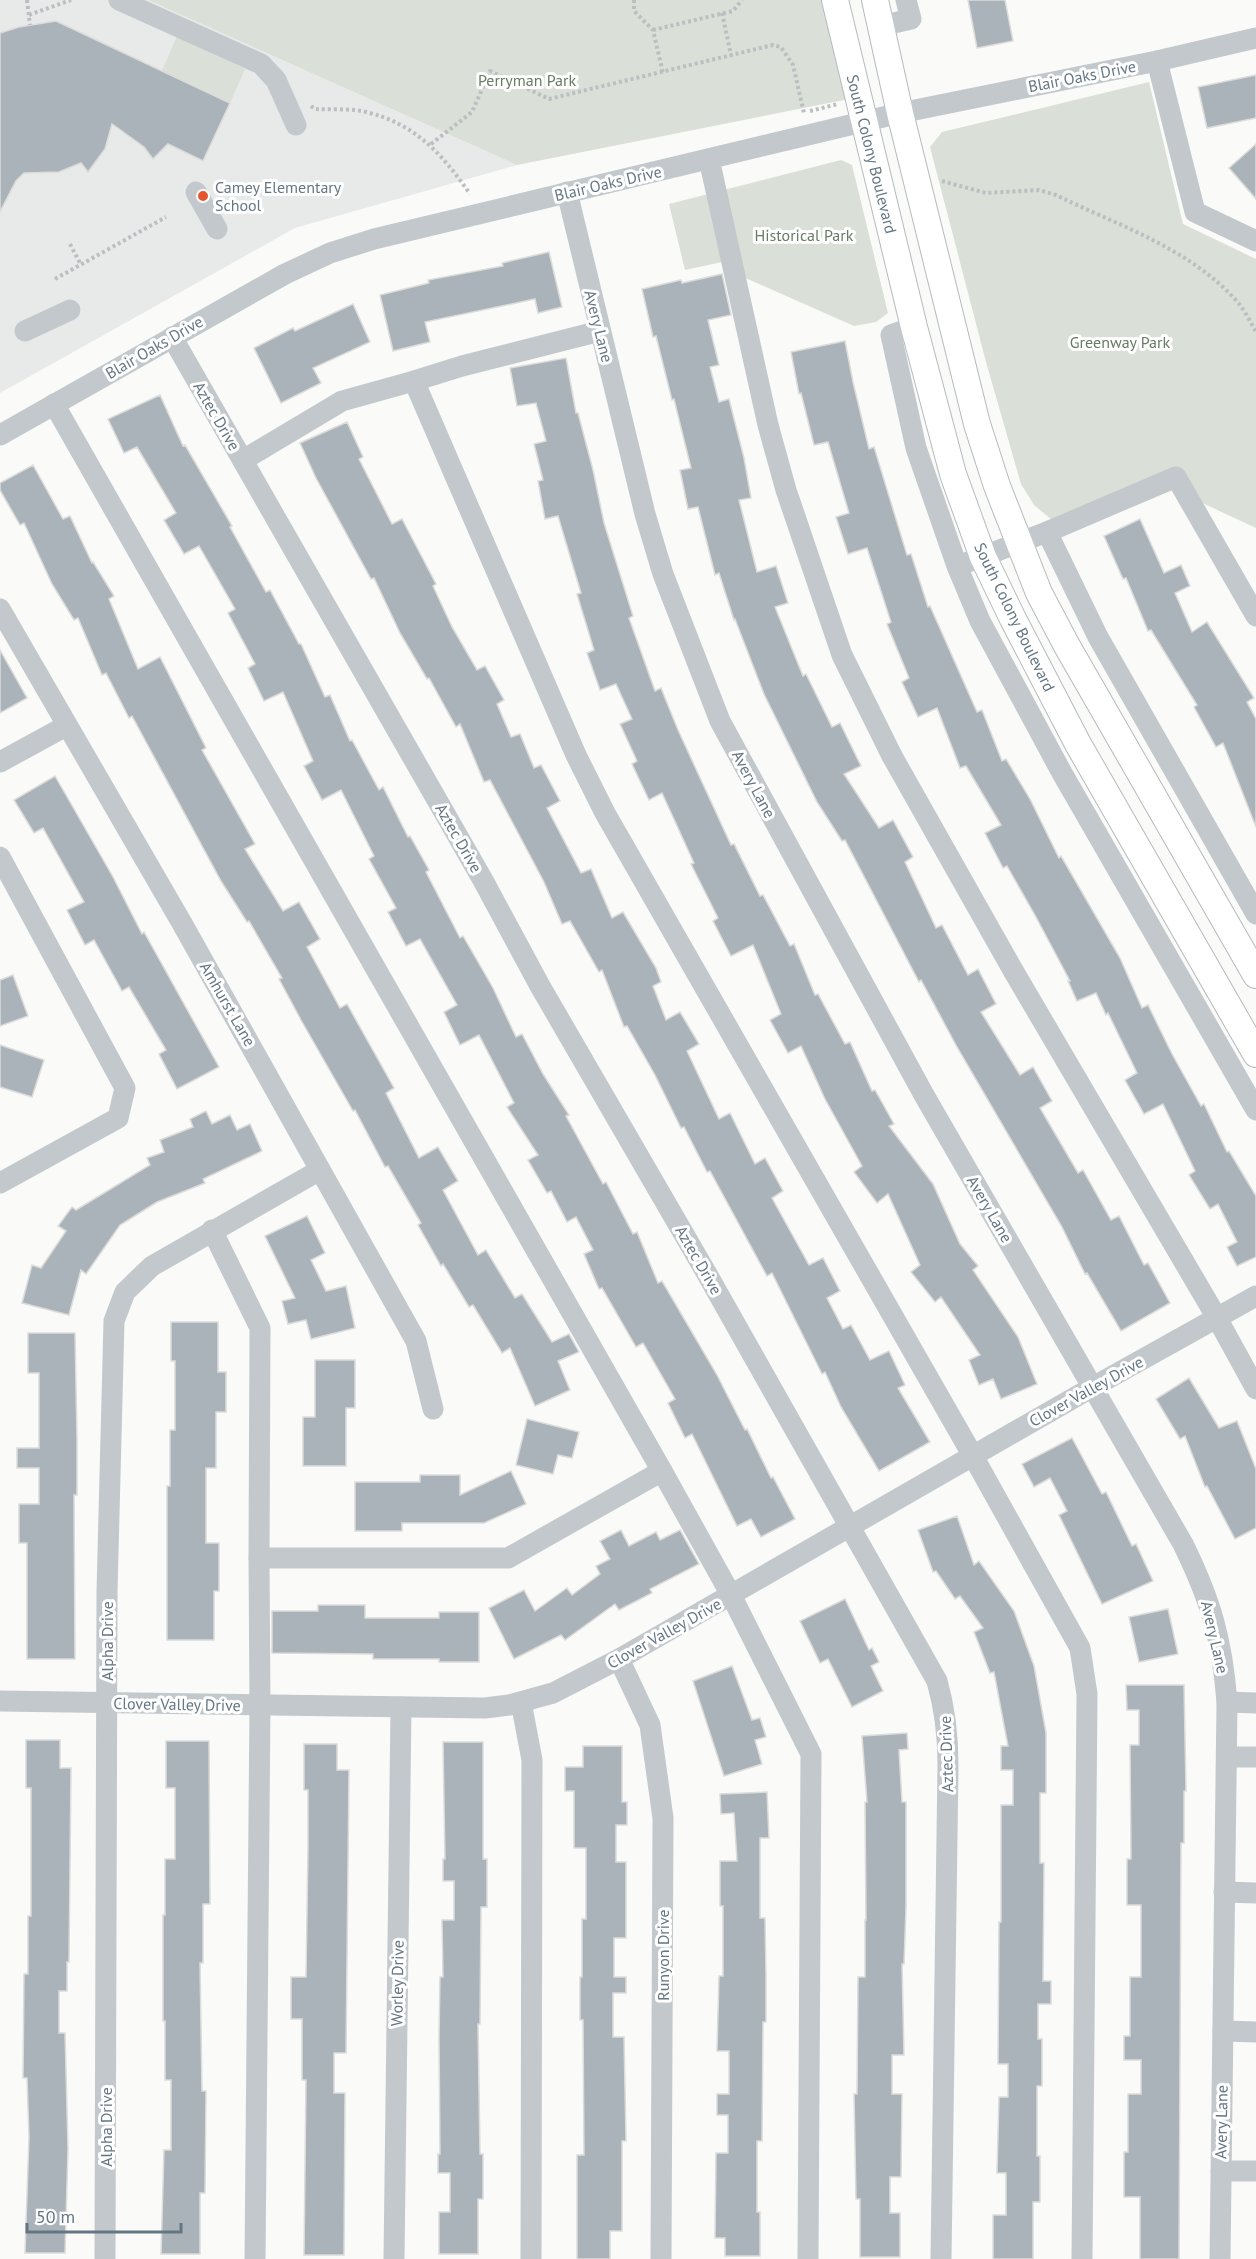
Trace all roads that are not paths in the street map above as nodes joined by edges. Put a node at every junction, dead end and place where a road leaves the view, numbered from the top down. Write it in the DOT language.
graph roads {
  1 [pos="119,0"];
  2 [pos="836,0"];
  3 [pos="874,0"];
  4 [pos="906,0"];
  5 [pos="881,26"];
  6 [pos="1256,38"];
  7 [pos="1157,61"];
  8 [pos="900,113"];
  9 [pos="865,121"];
  10 [pos="296,125"];
  11 [pos="709,159"];
  12 [pos="196,192"];
  13 [pos="567,192"];
  14 [pos="217,228"];
  15 [pos="1256,241"];
  16 [pos="70,310"];
  17 [pos="914,327"];
  18 [pos="25,331"];
  19 [pos="600,331"];
  20 [pos="172,337"];
  21 [pos="414,381"];
  22 [pos="54,404"];
  23 [pos="0,435"];
  24 [pos="243,460"];
  25 [pos="1047,532"];
  26 [pos="1019,543"];
  27 [pos="983,557"];
  28 [pos="957,566"];
  29 [pos="0,609"];
  30 [pos="1256,616"];
  31 [pos="66,726"];
  32 [pos="0,762"];
  33 [pos="0,857"];
  34 [pos="1256,914"];
  35 [pos="1256,975"];
  36 [pos="1256,1054"];
  37 [pos="1256,1110"];
  38 [pos="320,1170"];
  39 [pos="0,1183"];
  40 [pos="212,1230"];
  41 [pos="1256,1296"];
  42 [pos="1217,1318"];
  43 [pos="1091,1388"];
  44 [pos="1256,1389"];
  45 [pos="433,1409"];
  46 [pos="973,1456"];
  47 [pos="662,1471"];
  48 [pos="850,1527"];
  49 [pos="259,1558"];
  50 [pos="731,1595"];
  51 [pos="619,1659"];
  52 [pos="0,1701"];
  53 [pos="521,1702"];
  54 [pos="1227,1702"];
  55 [pos="107,1703"];
  56 [pos="1256,1703"];
  57 [pos="260,1705"];
  58 [pos="401,1707"];
  59 [pos="1227,1757"];
  60 [pos="1256,1757"];
  61 [pos="1224,1892"];
  62 [pos="1256,1893"];
  63 [pos="1222,2031"];
  64 [pos="1256,2032"];
  65 [pos="1221,2170"];
  66 [pos="1256,2171"];
  67 [pos="105,2259"];
  68 [pos="255,2259"];
  69 [pos="394,2259"];
  70 [pos="531,2259"];
  71 [pos="661,2259"];
  72 [pos="808,2259"];
  73 [pos="942,2259"];
  74 [pos="1082,2259"];
  75 [pos="1220,2259"];
  1 -- 10 [label="street"];
  2 -- 9 [label="main road, South Colony Boulevard"];
  3 -- 5 [label="main road, South Colony Boulevard"];
  4 -- 5 [label="street"];
  5 -- 8 [label="main road, South Colony Boulevard"];
  6 -- 7 [label="street, Blair Oaks Drive"];
  7 -- 8 [label="street, Blair Oaks Drive"];
  7 -- 15 [label="street"];
  8 -- 9 [label="street, Blair Oaks Drive"];
  8 -- 26 [label="main road, South Colony Boulevard"];
  9 -- 11 [label="street, Blair Oaks Drive"];
  9 -- 17 [label="main road, South Colony Boulevard"];
  11 -- 13 [label="street, Blair Oaks Drive"];
  11 -- 42 [label="street"];
  12 -- 14 [label="street"];
  13 -- 19 [label="street, Avery Lane"];
  13 -- 20 [label="street, Blair Oaks Drive"];
  16 -- 18 [label="street"];
  17 -- 27 [label="main road, South Colony Boulevard"];
  17 -- 28 [label="street"];
  19 -- 21 [label="street"];
  19 -- 43 [label="street, Avery Lane"];
  20 -- 22 [label="street, Blair Oaks Drive"];
  20 -- 24 [label="street, Aztec Drive"];
  21 -- 24 [label="street"];
  21 -- 46 [label="street"];
  22 -- 23 [label="street, Blair Oaks Drive"];
  22 -- 47 [label="street"];
  24 -- 48 [label="street, Aztec Drive"];
  25 -- 26 [label="street"];
  25 -- 30 [label="street"];
  25 -- 34 [label="street"];
  26 -- 27 [label="street"];
  26 -- 35 [label="main road, South Colony Boulevard"];
  27 -- 28 [label="street"];
  27 -- 36 [label="main road, South Colony Boulevard"];
  28 -- 37 [label="street"];
  29 -- 31 [label="street, Amhurst Lane"];
  31 -- 32 [label="street"];
  31 -- 38 [label="street, Amhurst Lane"];
  33 -- 39 [label="street"];
  38 -- 40 [label="street, Alpha Drive"];
  38 -- 45 [label="street, Amhurst Lane"];
  40 -- 49 [label="street"];
  40 -- 55 [label="street, Alpha Drive"];
  41 -- 42 [label="street, Clover Valley Drive"];
  42 -- 43 [label="street, Clover Valley Drive"];
  42 -- 44 [label="street"];
  43 -- 46 [label="street, Clover Valley Drive"];
  43 -- 54 [label="street, Avery Lane"];
  46 -- 48 [label="street, Clover Valley Drive"];
  46 -- 74 [label="street"];
  47 -- 49 [label="street"];
  47 -- 50 [label="street"];
  48 -- 50 [label="street, Clover Valley Drive"];
  48 -- 73 [label="street, Aztec Drive"];
  49 -- 57 [label="street"];
  50 -- 51 [label="street, Clover Valley Drive"];
  50 -- 72 [label="street"];
  51 -- 53 [label="street, Clover Valley Drive"];
  51 -- 71 [label="street, Runyon Drive"];
  52 -- 55 [label="street, Clover Valley Drive"];
  53 -- 58 [label="street, Clover Valley Drive"];
  53 -- 70 [label="street"];
  54 -- 56 [label="street"];
  54 -- 59 [label="street, Avery Lane"];
  55 -- 57 [label="street, Clover Valley Drive"];
  55 -- 67 [label="street, Alpha Drive"];
  57 -- 58 [label="street, Clover Valley Drive"];
  57 -- 68 [label="street"];
  58 -- 69 [label="street, Worley Drive"];
  59 -- 60 [label="street"];
  59 -- 61 [label="street, Avery Lane"];
  61 -- 62 [label="street"];
  61 -- 63 [label="street, Avery Lane"];
  63 -- 64 [label="street"];
  63 -- 65 [label="street, Avery Lane"];
  65 -- 66 [label="street"];
  65 -- 75 [label="street, Avery Lane"];
}
